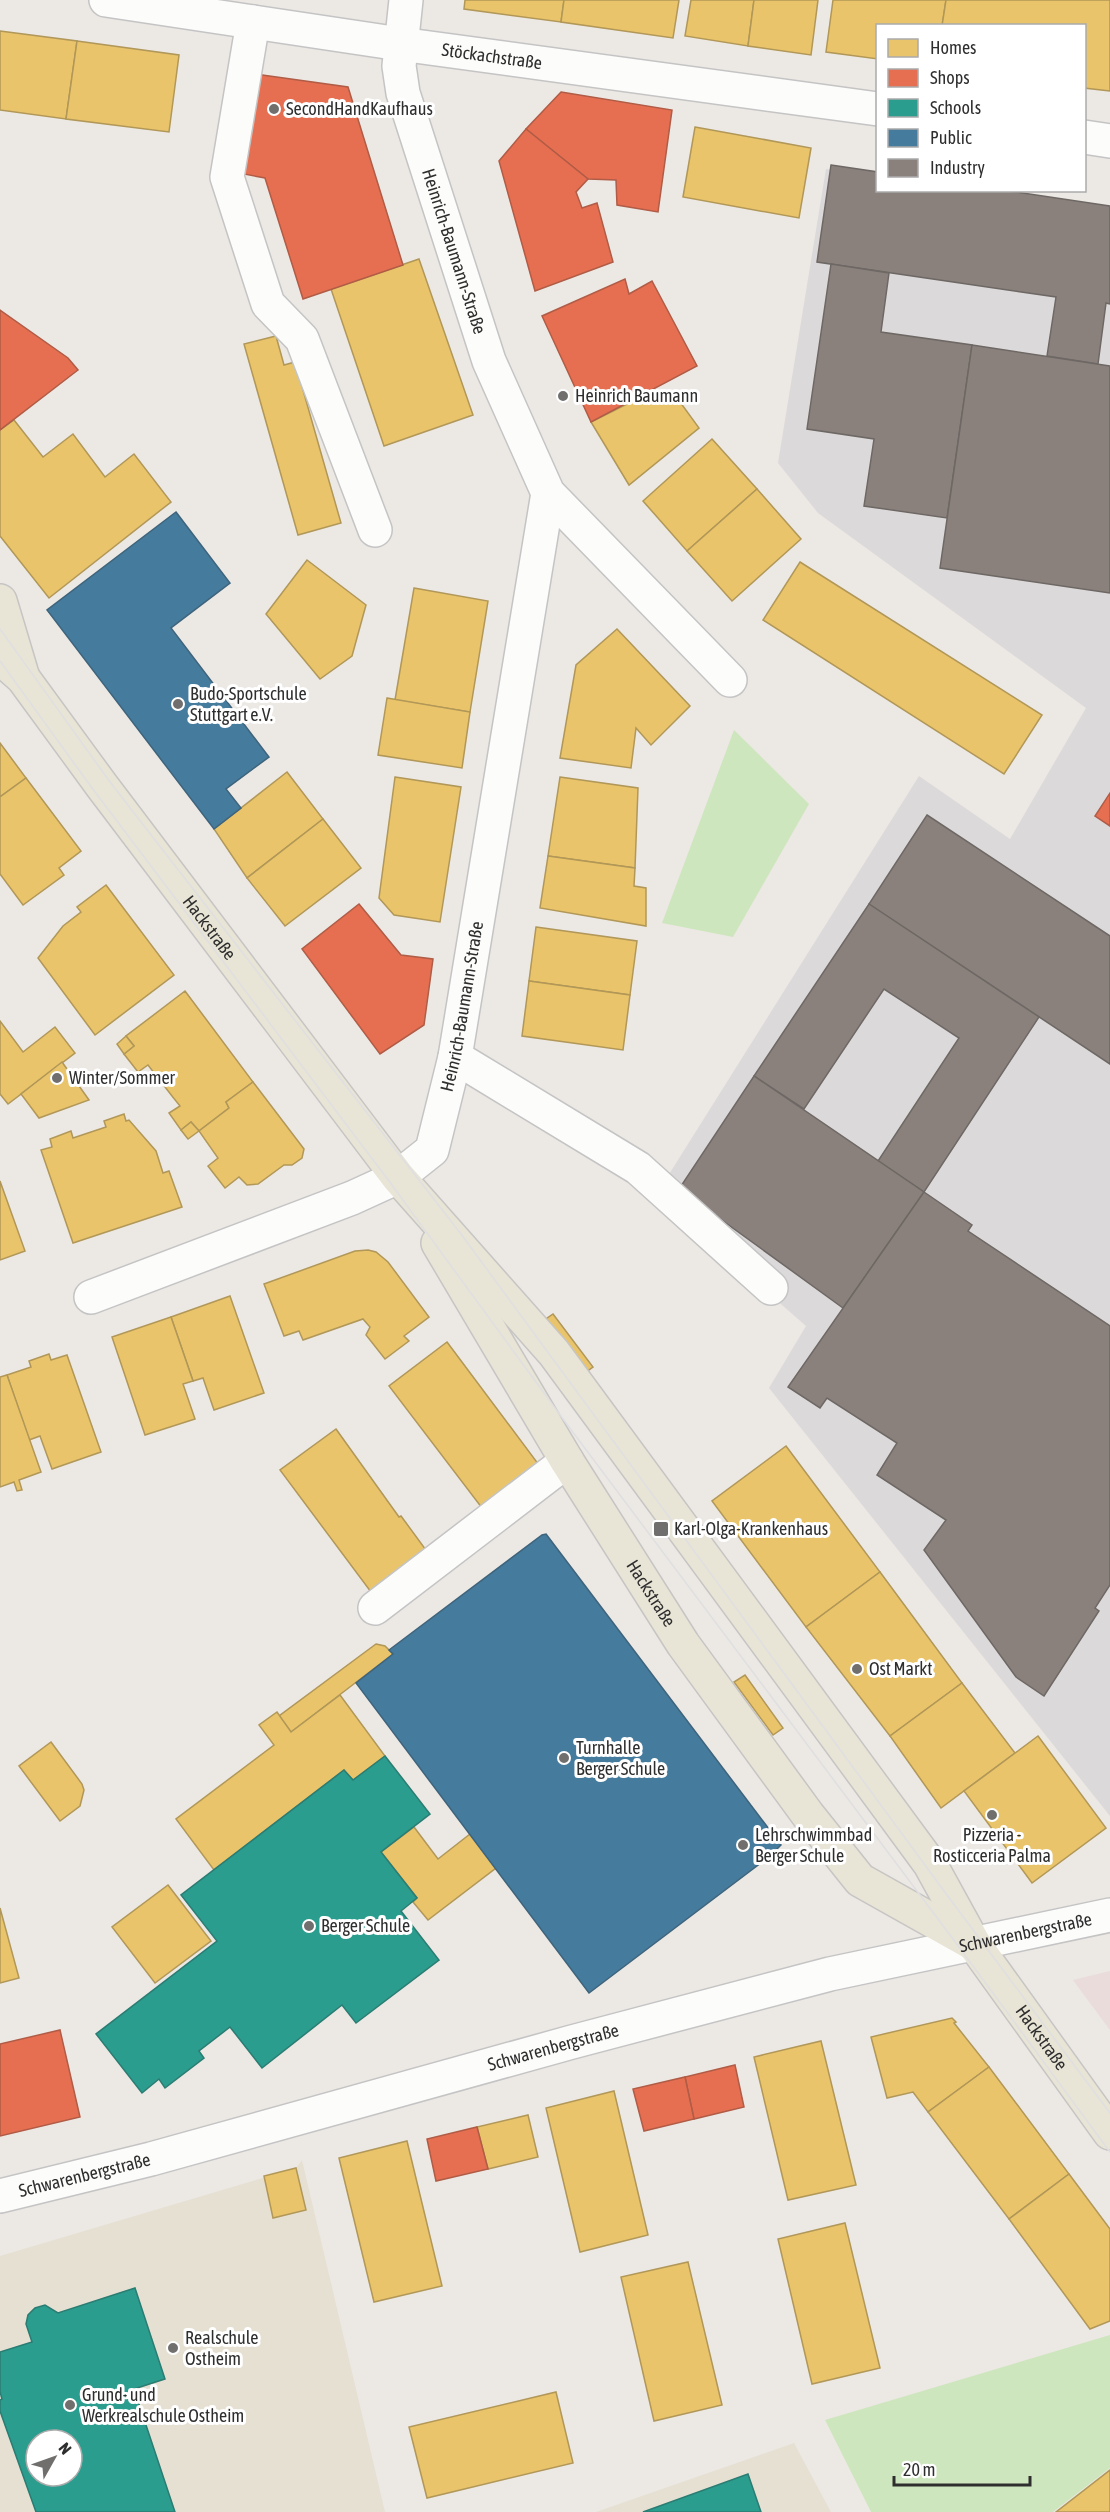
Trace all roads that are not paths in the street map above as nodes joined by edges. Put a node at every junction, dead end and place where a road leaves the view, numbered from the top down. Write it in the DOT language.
graph roads {
  1 [pos="106,0"];
  2 [pos="406,0"];
  3 [pos="253,22"];
  4 [pos="400,44"];
  5 [pos="876,109"];
  6 [pos="1086,137"];
  7 [pos="1110,141"];
  8 [pos="548,493"];
  9 [pos="375,530"];
  10 [pos="0,601"];
  11 [pos="12,668"];
  12 [pos="730,680"];
  13 [pos="454,1057"];
  14 [pos="404,1173"];
  15 [pos="771,1288"];
  16 [pos="91,1297"];
  17 [pos="567,1461"];
  18 [pos="375,1608"];
  19 [pos="1110,1915"];
  20 [pos="974,1944"];
  21 [pos="1110,2133"];
  22 [pos="0,2196"];
  1 -- 3 [label="street, Stöckachstraße"];
  2 -- 4 [label="street, Heinrich-Baumann-Straße"];
  3 -- 4 [label="street, Stöckachstraße"];
  3 -- 9 [label="street"];
  4 -- 5 [label="street, Stöckachstraße"];
  4 -- 8 [label="street, Heinrich-Baumann-Straße"];
  6 -- 7 [label="street"];
  8 -- 12 [label="street, Heinrich-Baumann-Straße"];
  8 -- 13 [label="street, Heinrich-Baumann-Straße"];
  10 -- 11 [label="main road, Hackstraße"];
  11 -- 14 [label="main road, Hackstraße"];
  13 -- 14 [label="street, Heinrich-Baumann-Straße"];
  13 -- 15 [label="street"];
  14 -- 16 [label="street, Heinrich-Baumann-Straße"];
  14 -- 17 [label="main road, Hackstraße"];
  14 -- 20 [label="main road, Hackstraße"];
  17 -- 18 [label="street"];
  17 -- 20 [label="main road, Hackstraße"];
  19 -- 20 [label="street, Schwarenbergstraße"];
  20 -- 21 [label="main road, Hackstraße"];
  20 -- 22 [label="street, Schwarenbergstraße"];
}
